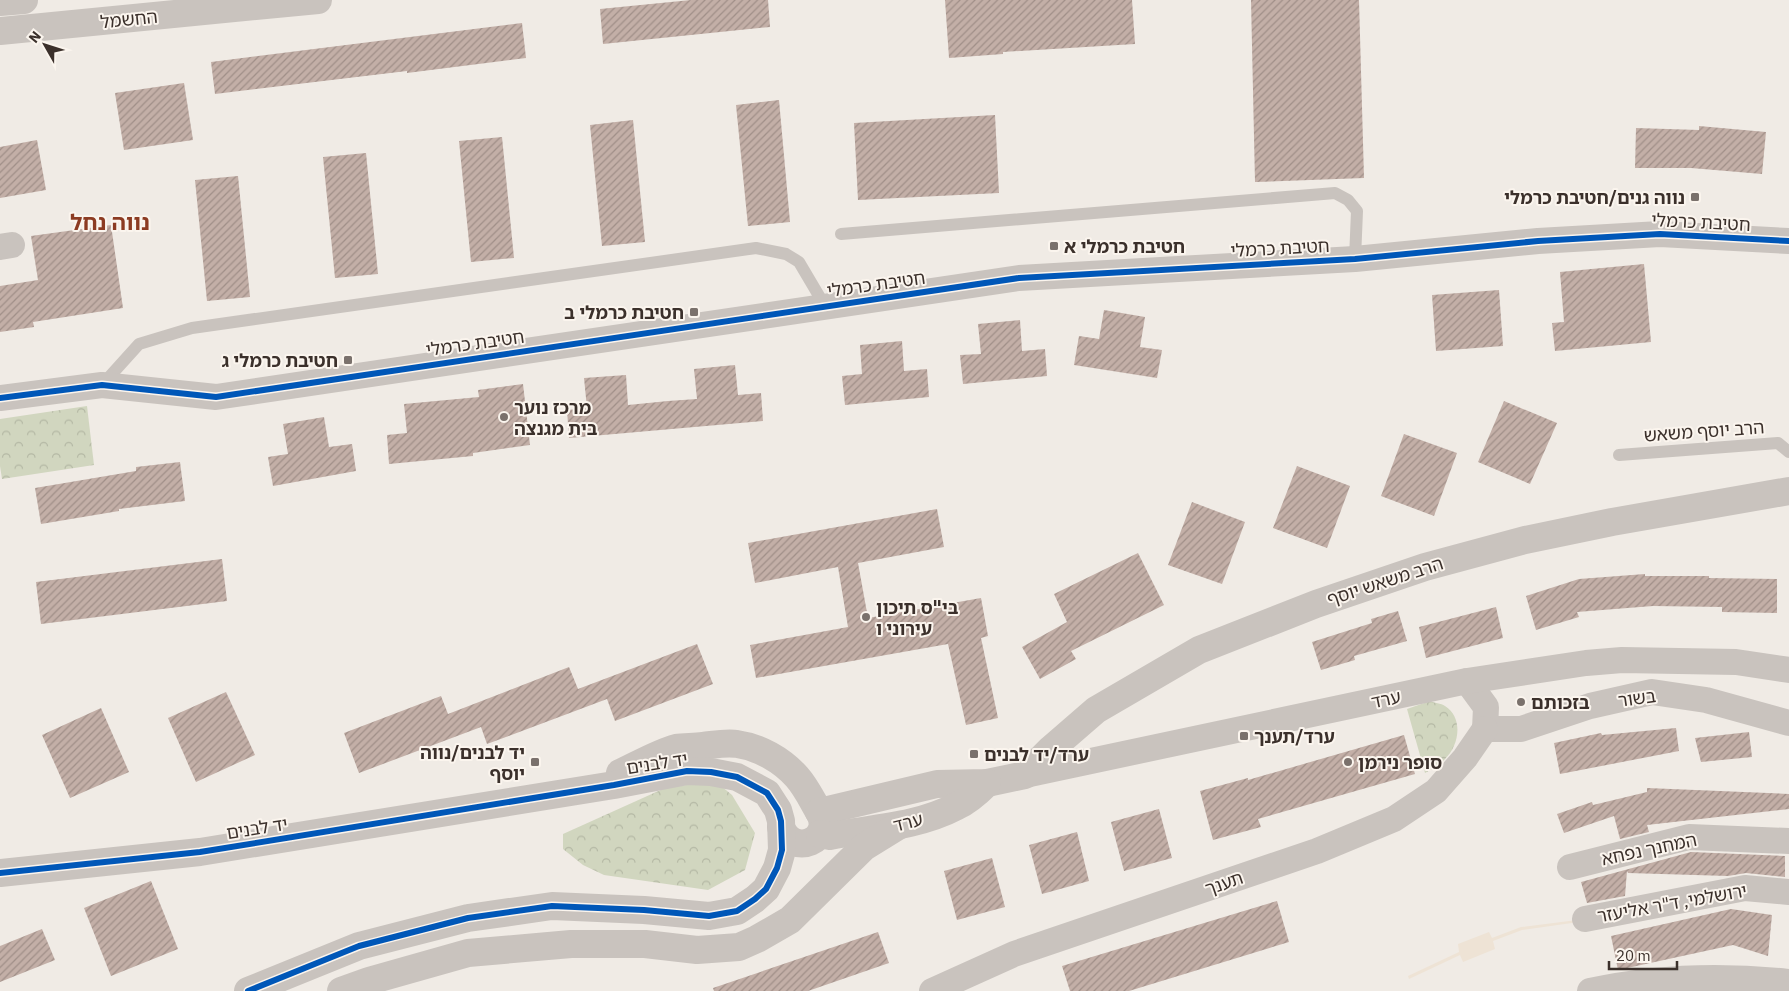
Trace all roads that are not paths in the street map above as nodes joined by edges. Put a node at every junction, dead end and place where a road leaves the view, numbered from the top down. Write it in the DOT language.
graph roads {
  1 [pos="24,0"];
  2 [pos="318,0"];
  3 [pos="0,2"];
  4 [pos="0,31"];
  5 [pos="841,234"];
  6 [pos="1789,241"];
  7 [pos="1355,259"];
  8 [pos="825,306"];
  9 [pos="102,385"];
  10 [pos="0,398"];
  11 [pos="1789,452"];
  12 [pos="1619,456"];
  13 [pos="1789,491"];
  14 [pos="1789,670"];
  15 [pos="1467,681"];
  16 [pos="1789,723"];
  17 [pos="1485,729"];
  18 [pos="1025,775"];
  19 [pos="987,784"];
  20 [pos="592,788"];
  21 [pos="818,823"];
  22 [pos="781,824"];
  23 [pos="898,826"];
  24 [pos="1789,841"];
  25 [pos="1570,867"];
  26 [pos="0,873"];
  27 [pos="1789,892"];
  28 [pos="810,898"];
  29 [pos="1585,919"];
  30 [pos="1789,982"];
  31 [pos="248,991"];
  32 [pos="341,991"];
  33 [pos="932,991"];
  34 [pos="1590,991"];
  1 -- 3 [label="street"];
  2 -- 4 [label="street, החשמל"];
  5 -- 7 [label="lane"];
  6 -- 7 [label="street, חטיבת כרמלי"];
  7 -- 8 [label="street, חטיבת כרמלי"];
  8 -- 9 [label="street, חטיבת כרמלי"];
  8 -- 9 [label="lane"];
  9 -- 10 [label="street, חטיבת כרמלי"];
  11 -- 12 [label="lane, הרב יוסף משאש"];
  13 -- 18 [label="street, הרב משאש יוסף"];
  14 -- 15 [label="street, ערד"];
  15 -- 17 [label="street"];
  15 -- 18 [label="street, ערד"];
  16 -- 17 [label="street, בשור"];
  17 -- 33 [label="street, תענך"];
  18 -- 19 [label="street, ערד"];
  19 -- 21 [label="street, ערד"];
  19 -- 23 [label="street, ערד"];
  20 -- 21 [label="street, יד לבנים"];
  20 -- 22 [label="street, יד לבנים"];
  20 -- 26 [label="street, יד לבנים"];
  21 -- 22 [label="street"];
  21 -- 23 [label="street, ערד"];
  21 -- 28 [label="street, יד לבנים"];
  22 -- 31 [label="street, יד לבנים"];
  23 -- 28 [label="street"];
  24 -- 25 [label="street, המחנך נפחא"];
  27 -- 29 [label="street, ירושלמי, ד\"ר אליעזר"];
  28 -- 32 [label="street, יד לבנים"];
  30 -- 34 [label="street"];
}
